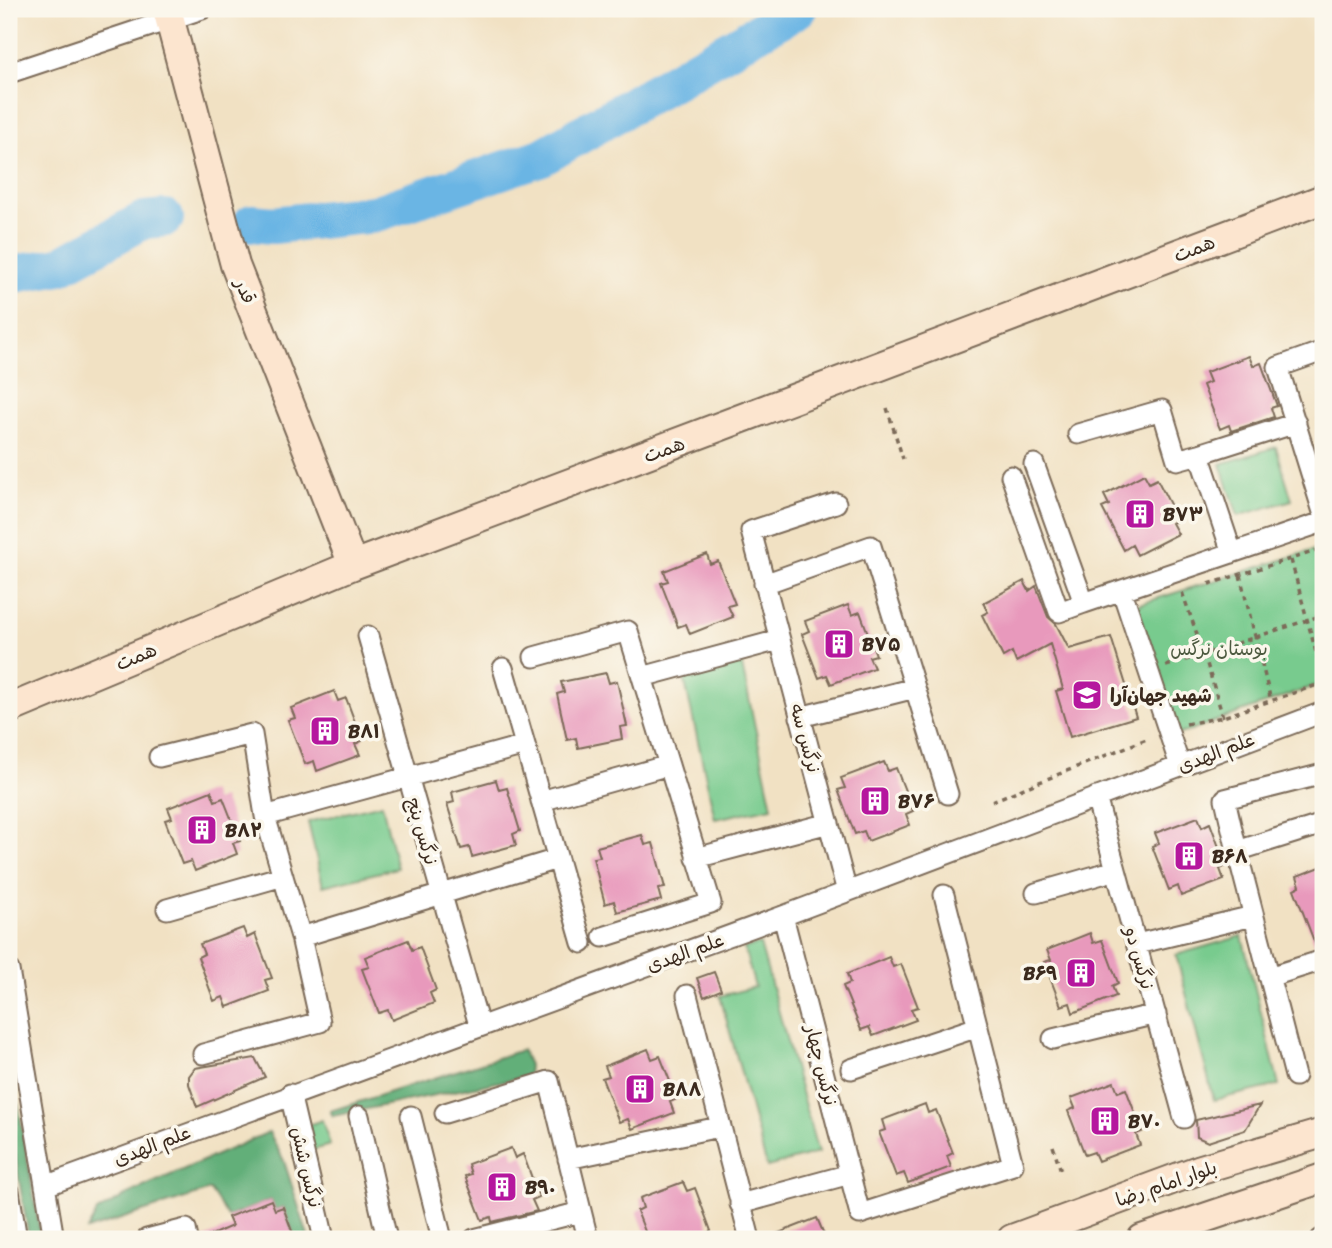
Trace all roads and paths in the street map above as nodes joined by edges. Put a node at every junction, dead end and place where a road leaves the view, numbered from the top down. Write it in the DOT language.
graph roads {
  1 [pos="202,9"];
  2 [pos="168,14"];
  3 [pos="9,73"];
  4 [pos="1323,199"];
  5 [pos="1323,351"];
  6 [pos="887,408"];
  7 [pos="1296,423"];
  8 [pos="1078,435"];
  9 [pos="1199,454"];
  10 [pos="903,459"];
  11 [pos="1034,464"];
  12 [pos="1010,476"];
  13 [pos="836,503"];
  14 [pos="1323,512"];
  15 [pos="1323,522"];
  16 [pos="1323,549"];
  17 [pos="1232,553"];
  18 [pos="1291,560"];
  19 [pos="353,565"];
  20 [pos="1240,575"];
  21 [pos="764,583"];
  22 [pos="1205,585"];
  23 [pos="1194,589"];
  24 [pos="1122,591"];
  25 [pos="1084,603"];
  26 [pos="1323,615"];
  27 [pos="1307,619"];
  28 [pos="368,636"];
  29 [pos="1256,637"];
  30 [pos="779,640"];
  31 [pos="1204,654"];
  32 [pos="534,657"];
  33 [pos="503,667"];
  34 [pos="1159,668"];
  35 [pos="642,677"];
  36 [pos="1323,680"];
  37 [pos="915,688"];
  38 [pos="1271,701"];
  39 [pos="9,709"];
  40 [pos="1323,712"];
  41 [pos="800,717"];
  42 [pos="1223,717"];
  43 [pos="1177,727"];
  44 [pos="1151,737"];
  45 [pos="525,745"];
  46 [pos="159,757"];
  47 [pos="669,765"];
  48 [pos="1180,766"];
  49 [pos="1323,774"];
  50 [pos="408,776"];
  51 [pos="948,794"];
  52 [pos="1096,797"];
  53 [pos="992,801"];
  54 [pos="541,802"];
  55 [pos="265,816"];
  56 [pos="828,823"];
  57 [pos="1323,824"];
  58 [pos="1237,851"];
  59 [pos="696,858"];
  60 [pos="557,859"];
  61 [pos="1116,870"];
  62 [pos="283,876"];
  63 [pos="847,892"];
  64 [pos="1036,893"];
  65 [pos="441,894"];
  66 [pos="944,895"];
  67 [pos="167,909"];
  68 [pos="783,916"];
  69 [pos="1253,916"];
  70 [pos="301,937"];
  71 [pos="603,937"];
  72 [pos="582,943"];
  73 [pos="1137,944"];
  74 [pos="1323,960"];
  75 [pos="9,970"];
  76 [pos="1269,977"];
  77 [pos="687,995"];
  78 [pos="1156,1014"];
  79 [pos="479,1026"];
  80 [pos="978,1027"];
  81 [pos="1053,1039"];
  82 [pos="204,1054"];
  83 [pos="851,1069"];
  84 [pos="1295,1076"];
  85 [pos="290,1094"];
  86 [pos="445,1113"];
  87 [pos="359,1116"];
  88 [pos="411,1116"];
  89 [pos="1184,1118"];
  90 [pos="719,1127"];
  91 [pos="1323,1133"];
  92 [pos="1053,1146"];
  93 [pos="568,1159"];
  94 [pos="849,1174"];
  95 [pos="1062,1174"];
  96 [pos="1323,1178"];
  97 [pos="45,1186"];
  98 [pos="9,1199"];
  99 [pos="740,1204"];
  100 [pos="581,1212"];
  101 [pos="1063,1229"];
  102 [pos="1023,1237"];
  103 [pos="17,1239"];
  104 [pos="54,1239"];
  105 [pos="148,1239"];
  106 [pos="188,1239"];
  107 [pos="324,1239"];
  108 [pos="387,1239"];
  109 [pos="442,1239"];
  110 [pos="474,1239"];
  111 [pos="588,1239"];
  112 [pos="750,1239"];
  113 [pos="1142,1239"];
  1 -- 2 [label="street"];
  2 -- 3 [label="street"];
  2 -- 19 [label="street, قدر"];
  4 -- 19 [label="street, همت"];
  5 -- 7 [label="street"];
  6 -- 10 [label="path"];
  7 -- 9 [label="street"];
  7 -- 14 [label="street"];
  8 -- 9 [label="street"];
  9 -- 17 [label="street"];
  11 -- 25 [label="street"];
  12 -- 25 [label="street"];
  13 -- 21 [label="street, نرگس سه"];
  15 -- 17 [label="street"];
  16 -- 18 [label="path"];
  17 -- 24 [label="street"];
  18 -- 20 [label="path"];
  18 -- 27 [label="path"];
  19 -- 39 [label="street, همت"];
  20 -- 22 [label="path"];
  20 -- 29 [label="path"];
  21 -- 30 [label="street, نرگس سه"];
  21 -- 37 [label="street"];
  23 -- 31 [label="path"];
  24 -- 25 [label="street"];
  24 -- 48 [label="street"];
  26 -- 27 [label="path"];
  27 -- 29 [label="path"];
  27 -- 36 [label="path"];
  28 -- 50 [label="street, نرگس پنج"];
  29 -- 31 [label="path"];
  29 -- 38 [label="path"];
  30 -- 35 [label="street"];
  30 -- 41 [label="street, نرگس سه"];
  31 -- 34 [label="path"];
  31 -- 42 [label="path"];
  32 -- 35 [label="street"];
  33 -- 45 [label="street"];
  35 -- 47 [label="street"];
  36 -- 38 [label="path"];
  37 -- 41 [label="street"];
  37 -- 51 [label="street"];
  38 -- 42 [label="path"];
  40 -- 48 [label="street, علم الهدی"];
  41 -- 56 [label="street, نرگس سه"];
  42 -- 43 [label="path"];
  44 -- 53 [label="path"];
  45 -- 50 [label="street"];
  45 -- 54 [label="street"];
  46 -- 55 [label="street"];
  47 -- 54 [label="street"];
  47 -- 59 [label="street"];
  48 -- 52 [label="street, علم الهدی"];
  49 -- 58 [label="street"];
  50 -- 55 [label="street"];
  50 -- 65 [label="street, نرگس پنج"];
  52 -- 61 [label="street, نرگس دو"];
  52 -- 63 [label="street, علم الهدی"];
  54 -- 60 [label="street"];
  55 -- 62 [label="street"];
  56 -- 59 [label="street"];
  56 -- 63 [label="street, نرگس سه"];
  57 -- 58 [label="street"];
  58 -- 69 [label="street"];
  59 -- 71 [label="street"];
  60 -- 65 [label="street"];
  60 -- 72 [label="street"];
  61 -- 64 [label="street"];
  61 -- 73 [label="street, نرگس دو"];
  62 -- 67 [label="street"];
  62 -- 70 [label="street"];
  63 -- 68 [label="street, علم الهدی"];
  65 -- 70 [label="street"];
  65 -- 79 [label="street, نرگس پنج"];
  66 -- 80 [label="street"];
  68 -- 79 [label="street, علم الهدی"];
  68 -- 94 [label="street, نرگس چهار"];
  69 -- 73 [label="street"];
  69 -- 76 [label="street"];
  70 -- 82 [label="street"];
  73 -- 78 [label="street, نرگس دو"];
  74 -- 76 [label="street"];
  75 -- 97 [label="street"];
  76 -- 84 [label="street"];
  77 -- 90 [label="street"];
  78 -- 81 [label="street"];
  78 -- 89 [label="street, نرگس دو"];
  79 -- 85 [label="street, علم الهدی"];
  80 -- 83 [label="street"];
  80 -- 94 [label="street, نرگس چهار"];
  85 -- 97 [label="street, علم الهدی"];
  85 -- 107 [label="street, نرگس شش"];
  86 -- 93 [label="street"];
  87 -- 108 [label="street"];
  88 -- 109 [label="street"];
  90 -- 93 [label="street"];
  90 -- 99 [label="street"];
  91 -- 101 [label="street, بلوار امام رضا"];
  92 -- 95 [label="path"];
  93 -- 100 [label="street"];
  94 -- 99 [label="street"];
  96 -- 113 [label="street"];
  97 -- 104 [label="street"];
  98 -- 103 [label="street"];
  99 -- 112 [label="street"];
  100 -- 110 [label="street"];
  100 -- 111 [label="street"];
  101 -- 102 [label="street, بلوار امام رضا"];
  105 -- 106 [label="street"];
}
